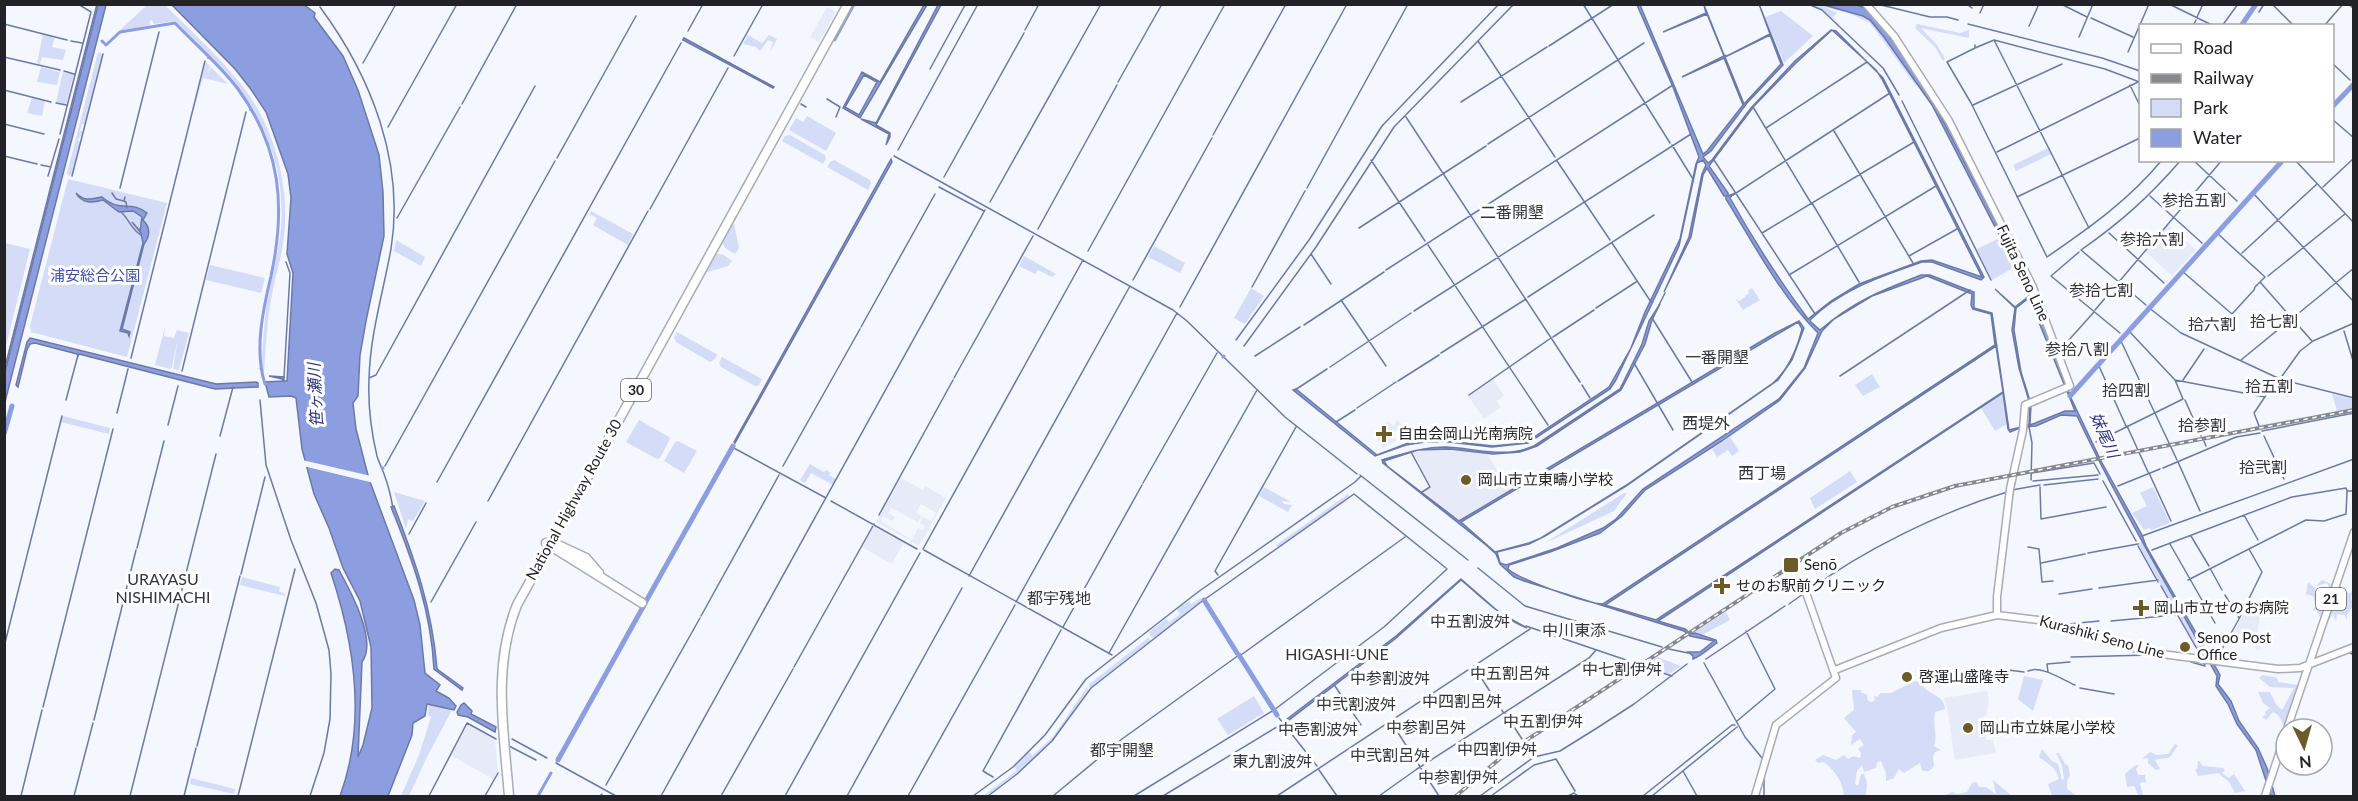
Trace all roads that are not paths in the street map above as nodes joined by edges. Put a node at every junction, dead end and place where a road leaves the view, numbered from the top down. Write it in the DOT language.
graph roads {
  1 [pos="846,4"];
  2 [pos="1866,4"];
  3 [pos="2354,532"];
  4 [pos="548,542"];
  5 [pos="1804,587"];
  6 [pos="642,603"];
  7 [pos="1997,615"];
  8 [pos="2354,647"];
  9 [pos="2308,665"];
  10 [pos="1835,670"];
  11 [pos="2291,717"];
  12 [pos="2274,771"];
  13 [pos="507,796"];
  14 [pos="1755,796"];
  15 [pos="2265,796"];
  1 -- 4 [label="highway, National Highway Route 30 / 30"];
  2 -- 7 [label="main road, Fujita Seno Line"];
  3 -- 9 [label="main road, 21"];
  4 -- 6 [label="highway"];
  4 -- 13 [label="highway, National Highway Route 30 / 30"];
  5 -- 10 [label="main road"];
  7 -- 9 [label="main road, Kurashiki Seno Line"];
  7 -- 10 [label="main road, Kurashiki Seno Line"];
  8 -- 9 [label="main road, Kurashiki Seno Line"];
  9 -- 11 [label="main road, 21"];
  10 -- 14 [label="main road"];
  12 -- 15 [label="main road, 21"];
}
